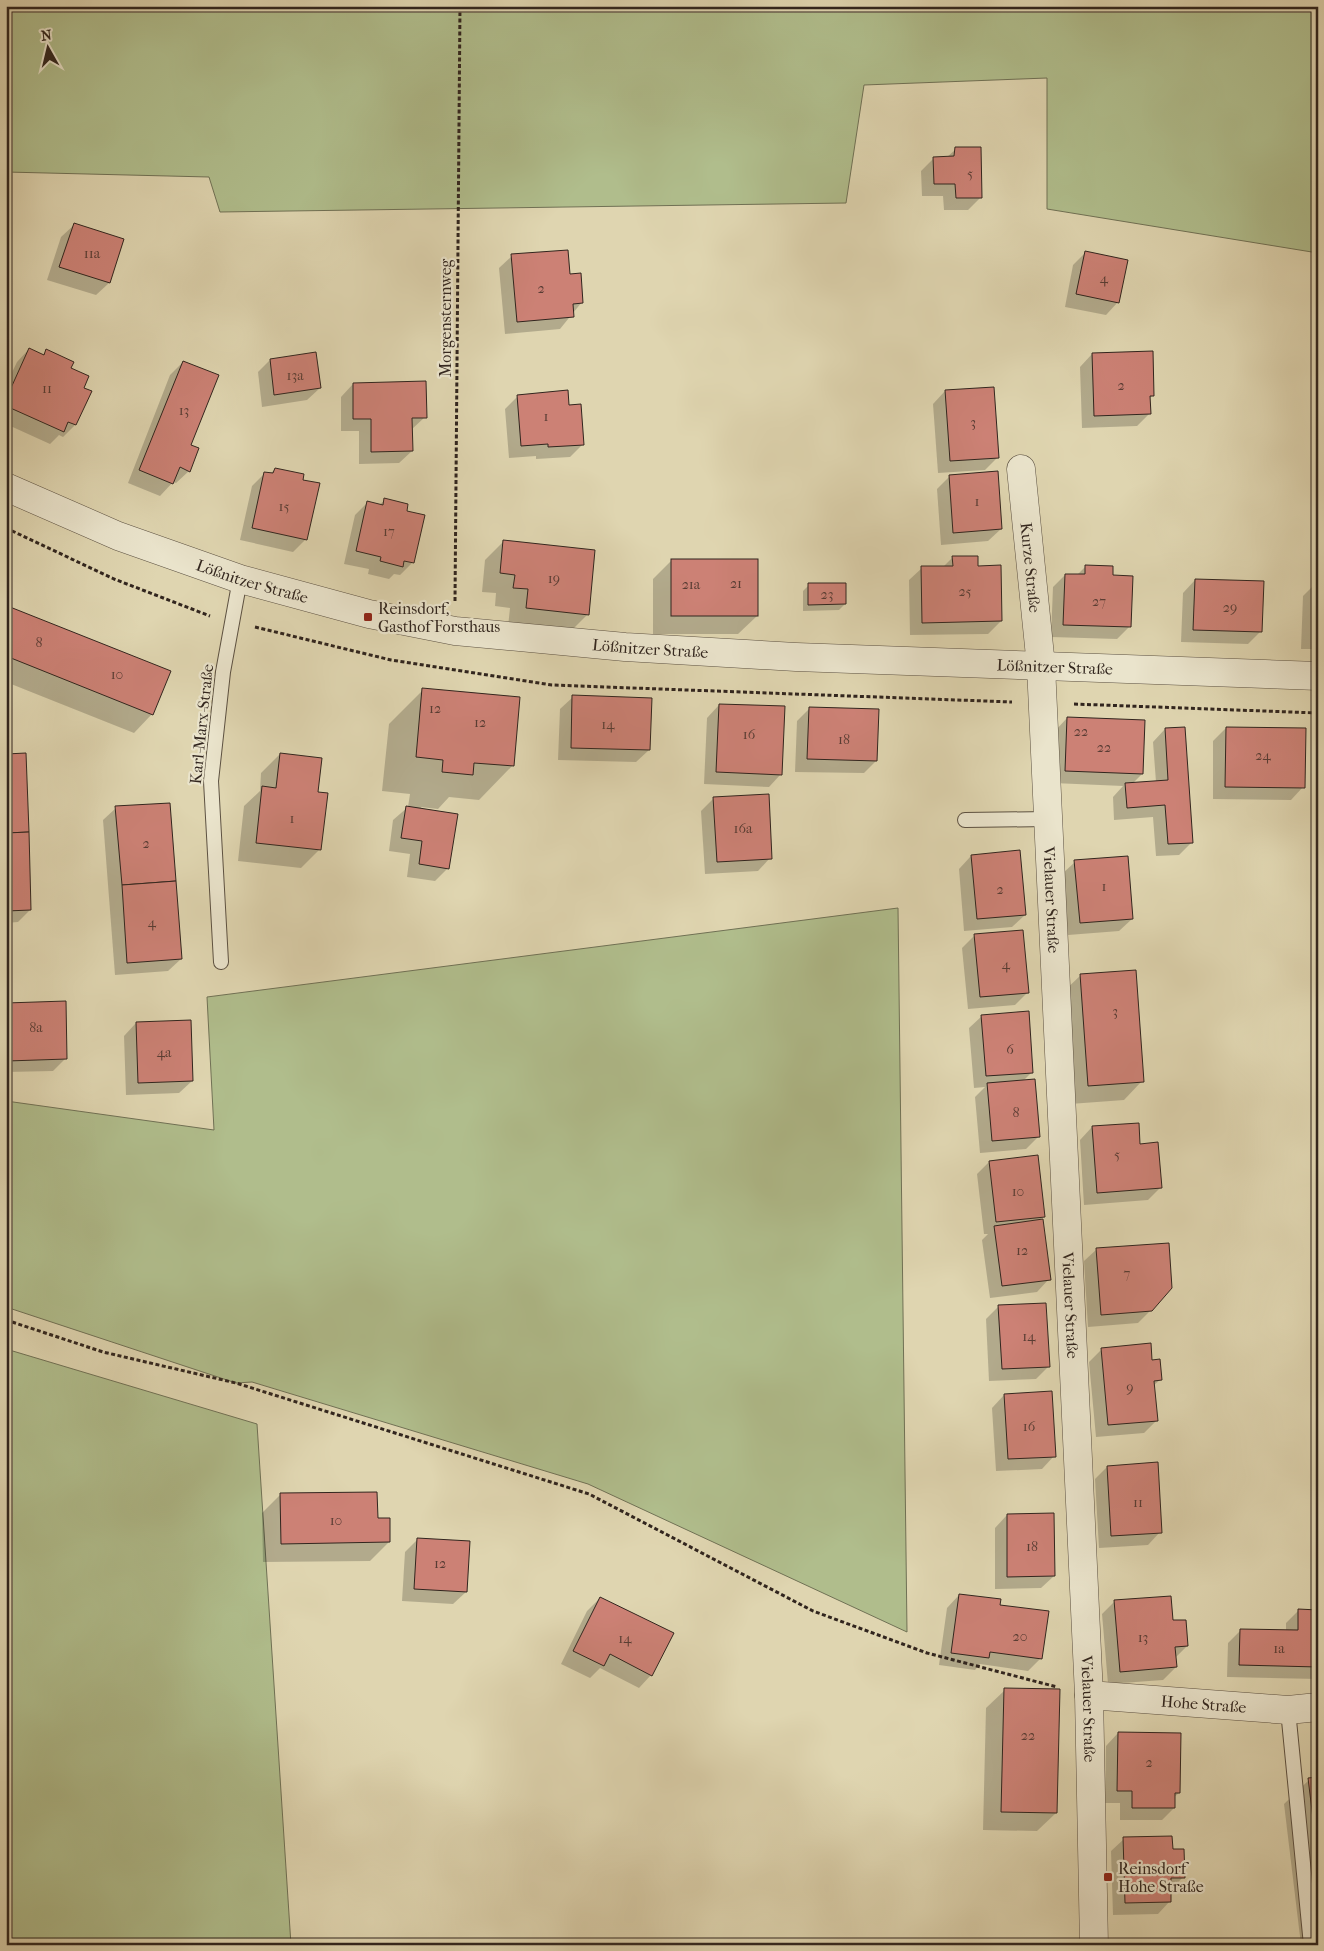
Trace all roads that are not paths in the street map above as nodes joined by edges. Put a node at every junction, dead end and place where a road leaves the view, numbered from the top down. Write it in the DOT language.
graph roads {
  1 [pos="1021,469"];
  2 [pos="6,487"];
  3 [pos="240,580"];
  4 [pos="1041,666"];
  5 [pos="1318,676"];
  6 [pos="1048,819"];
  7 [pos="965,820"];
  8 [pos="222,962"];
  9 [pos="1089,1695"];
  10 [pos="1318,1707"];
  11 [pos="1288,1710"];
  12 [pos="1094,1945"];
  13 [pos="1311,1945"];
  1 -- 4 [label="street, Kurze Straße"];
  2 -- 3 [label="street, Lößnitzer Straße"];
  3 -- 4 [label="street, Lößnitzer Straße"];
  3 -- 8 [label="lane, Karl-Marx-Straße"];
  4 -- 5 [label="street, Lößnitzer Straße"];
  4 -- 6 [label="street, Vielauer Straße"];
  6 -- 7 [label="lane"];
  6 -- 9 [label="street, Vielauer Straße"];
  9 -- 11 [label="street, Hohe Straße"];
  9 -- 12 [label="street, Vielauer Straße"];
  10 -- 11 [label="street, Hohe Straße"];
  11 -- 13 [label="lane"];
}
